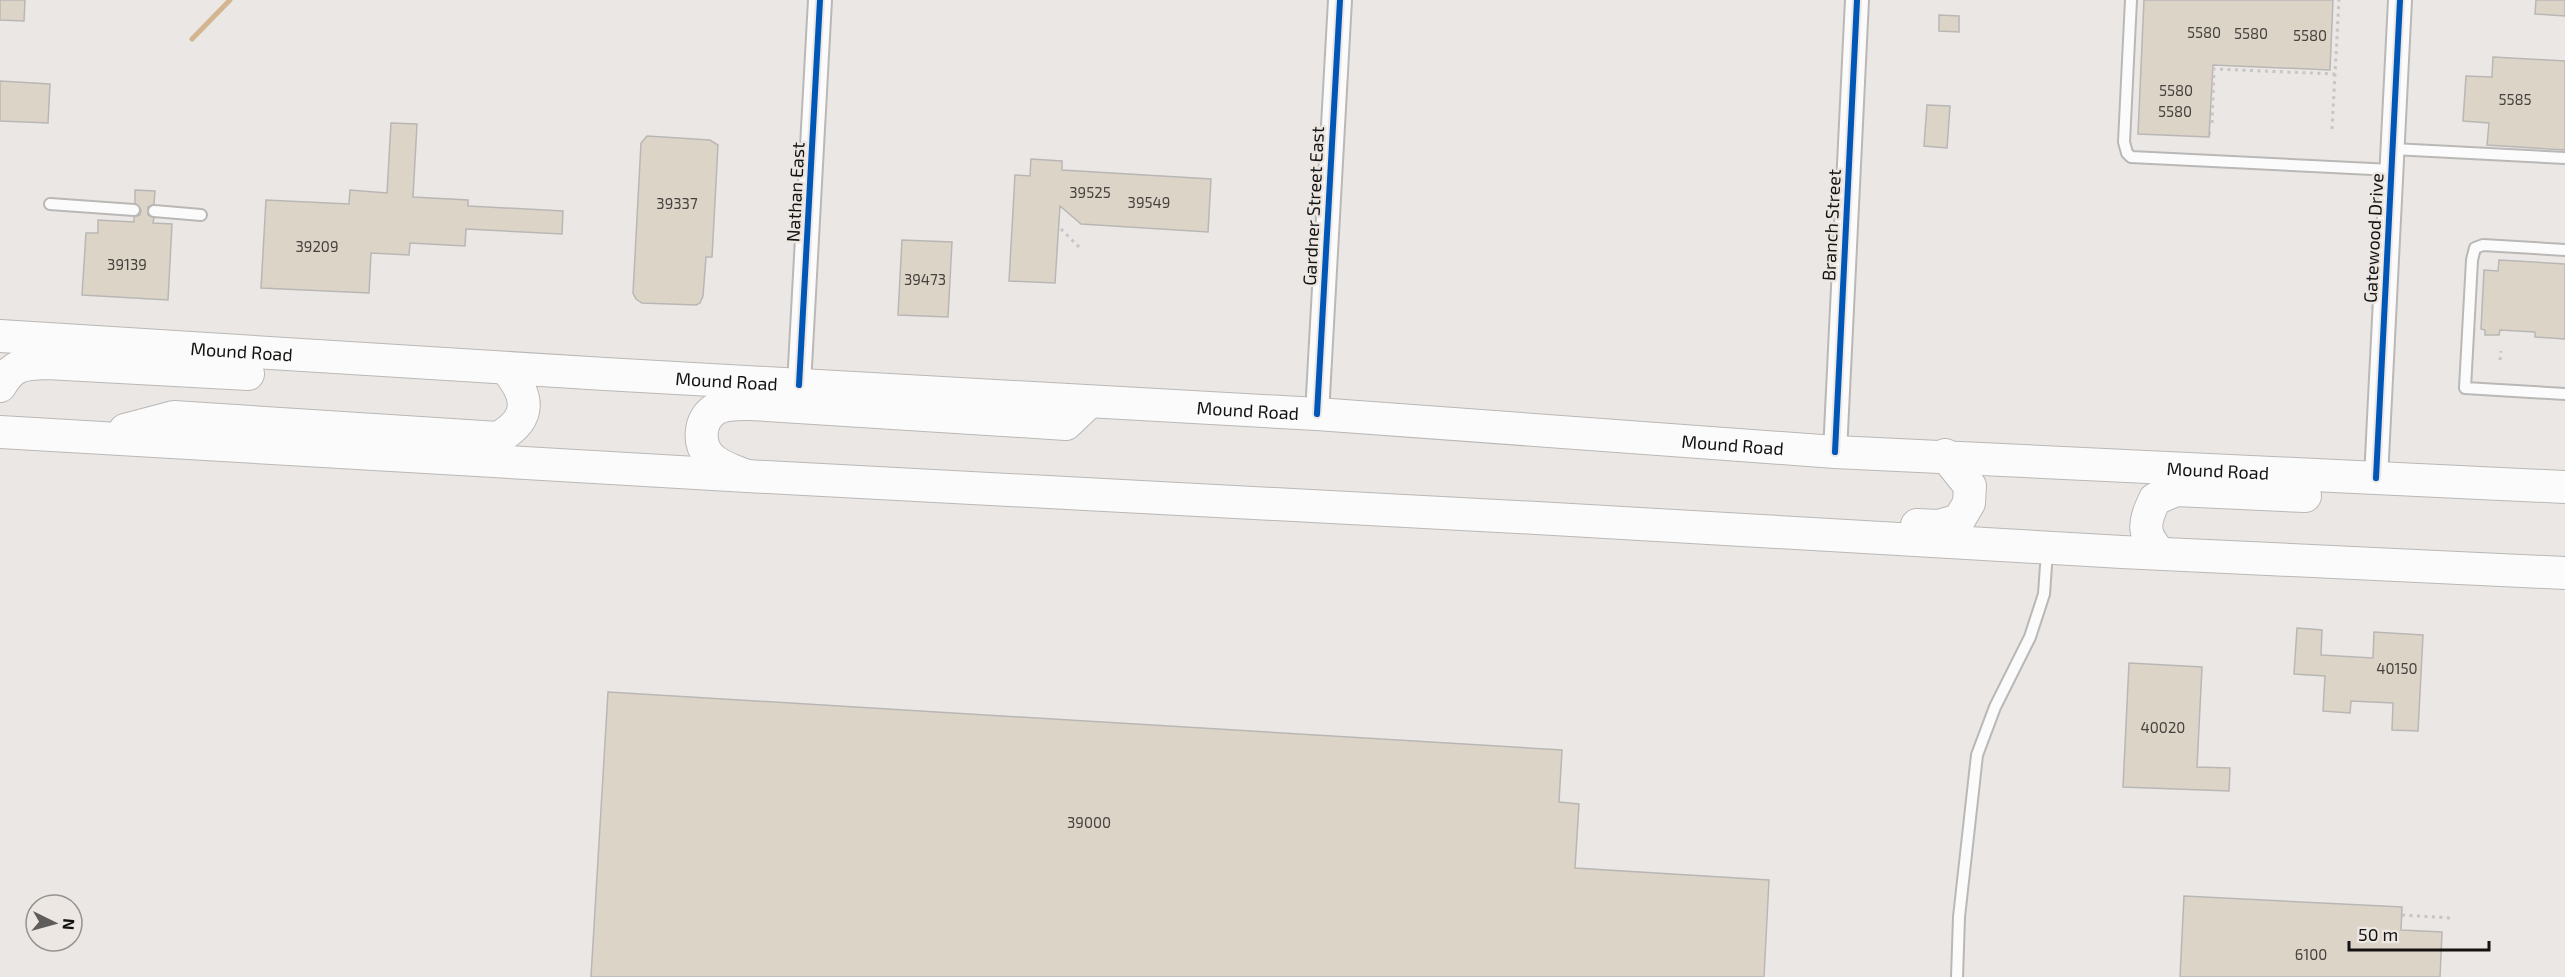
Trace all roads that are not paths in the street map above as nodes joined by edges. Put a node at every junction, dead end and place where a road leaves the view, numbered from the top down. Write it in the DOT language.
graph roads {
  1 [pos="820,0"];
  2 [pos="1340,0"];
  3 [pos="1857,0"];
  4 [pos="2131,0"];
  5 [pos="2400,0"];
  6 [pos="2565,158"];
  7 [pos="2392,159"];
  8 [pos="50,204"];
  9 [pos="134,210"];
  10 [pos="154,211"];
  11 [pos="201,215"];
  12 [pos="2565,250"];
  13 [pos="0,336"];
  14 [pos="457,365"];
  15 [pos="506,368"];
  16 [pos="799,385"];
  17 [pos="0,386"];
  18 [pos="2565,394"];
  19 [pos="0,396"];
  20 [pos="1089,402"];
  21 [pos="1317,414"];
  22 [pos="7,432"];
  23 [pos="101,437"];
  24 [pos="1835,452"];
  25 [pos="1945,455"];
  26 [pos="747,476"];
  27 [pos="2372,478"];
  28 [pos="2565,487"];
  29 [pos="1537,518"];
  30 [pos="2047,548"];
  31 [pos="2160,553"];
  32 [pos="2565,573"];
  33 [pos="1957,977"];
  1 -- 16 [label="street, Nathan East"];
  2 -- 21 [label="street, Gardner Street East"];
  3 -- 24 [label="street, Branch Street"];
  4 -- 7 [label="lane"];
  5 -- 7 [label="street, Gatewood Drive"];
  6 -- 7 [label="lane"];
  7 -- 27 [label="street, Gatewood Drive"];
  8 -- 9 [label="lane"];
  10 -- 11 [label="lane"];
  12 -- 18 [label="lane"];
  13 -- 14 [label="main road, Mound Road"];
  14 -- 15 [label="main road, Mound Road"];
  14 -- 17 [label="main road"];
  15 -- 16 [label="main road, Mound Road"];
  15 -- 23 [label="main road"];
  16 -- 20 [label="main road, Mound Road"];
  19 -- 22 [label="main road"];
  20 -- 21 [label="main road, Mound Road"];
  20 -- 26 [label="main road"];
  21 -- 24 [label="main road, Mound Road"];
  22 -- 23 [label="main road"];
  23 -- 26 [label="main road"];
  24 -- 25 [label="main road, Mound Road"];
  25 -- 27 [label="main road, Mound Road"];
  25 -- 29 [label="main road"];
  26 -- 29 [label="main road"];
  27 -- 28 [label="main road, Mound Road"];
  27 -- 31 [label="main road"];
  29 -- 30 [label="main road"];
  30 -- 31 [label="main road"];
  30 -- 33 [label="lane"];
  31 -- 32 [label="main road"];
}
